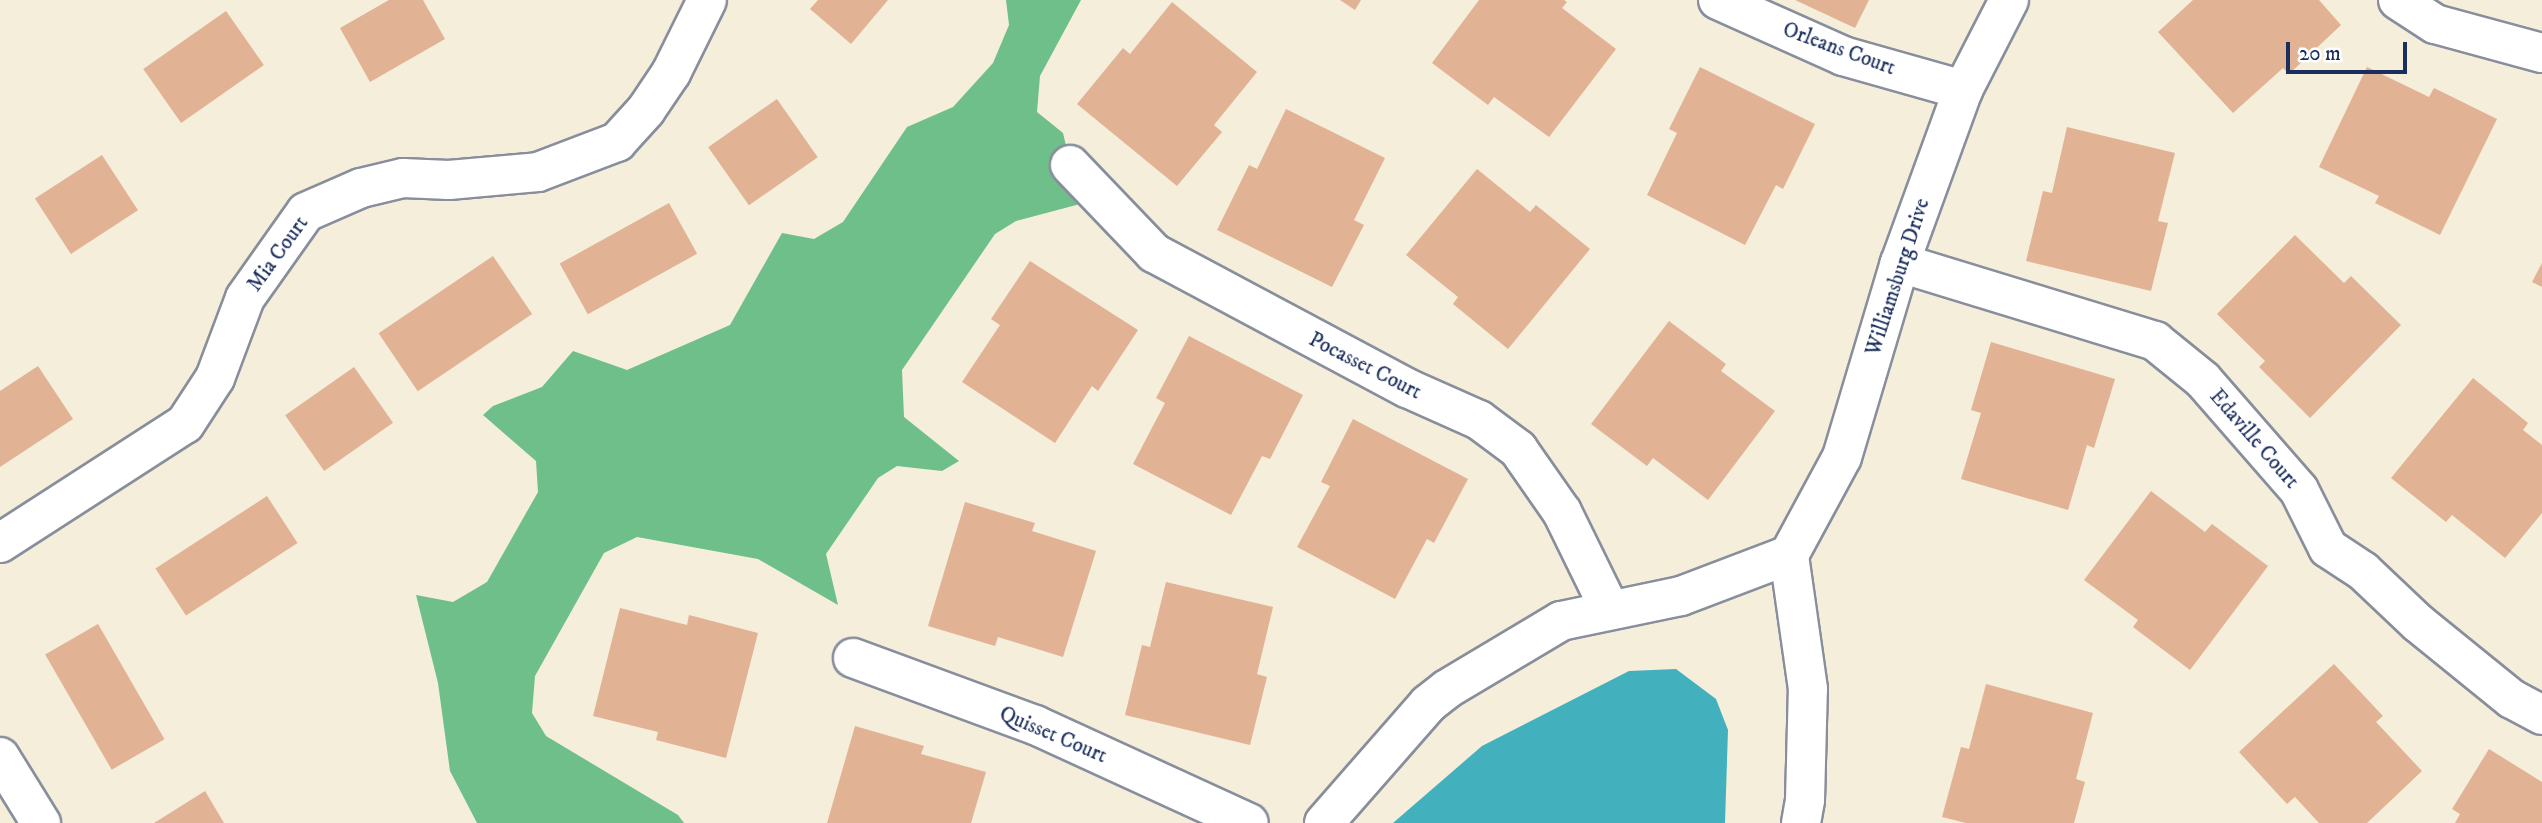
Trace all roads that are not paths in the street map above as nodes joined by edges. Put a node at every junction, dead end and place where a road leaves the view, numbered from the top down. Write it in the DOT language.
graph roads {
  1 [pos="707,0"];
  2 [pos="1718,0"];
  3 [pos="2009,0"];
  4 [pos="2398,0"];
  5 [pos="2542,53"];
  6 [pos="1963,90"];
  7 [pos="1070,165"];
  8 [pos="1900,263"];
  9 [pos="0,543"];
  10 [pos="1789,555"];
  11 [pos="1610,610"];
  12 [pos="853,657"];
  13 [pos="2542,715"];
  14 [pos="0,757"];
  15 [pos="41,823"];
  16 [pos="1249,823"];
  17 [pos="1324,823"];
  18 [pos="1801,823"];
  1 -- 9 [label="street, Mia Court"];
  2 -- 6 [label="street, Orleans Court"];
  3 -- 6 [label="street, Williamsburg Drive"];
  4 -- 5 [label="street"];
  6 -- 8 [label="street, Williamsburg Drive"];
  7 -- 11 [label="street, Pocasset Court"];
  8 -- 10 [label="street, Williamsburg Drive"];
  8 -- 13 [label="street, Edaville Court"];
  10 -- 11 [label="street"];
  10 -- 18 [label="street"];
  11 -- 17 [label="street"];
  12 -- 16 [label="street, Quisset Court"];
  14 -- 15 [label="street"];
}
